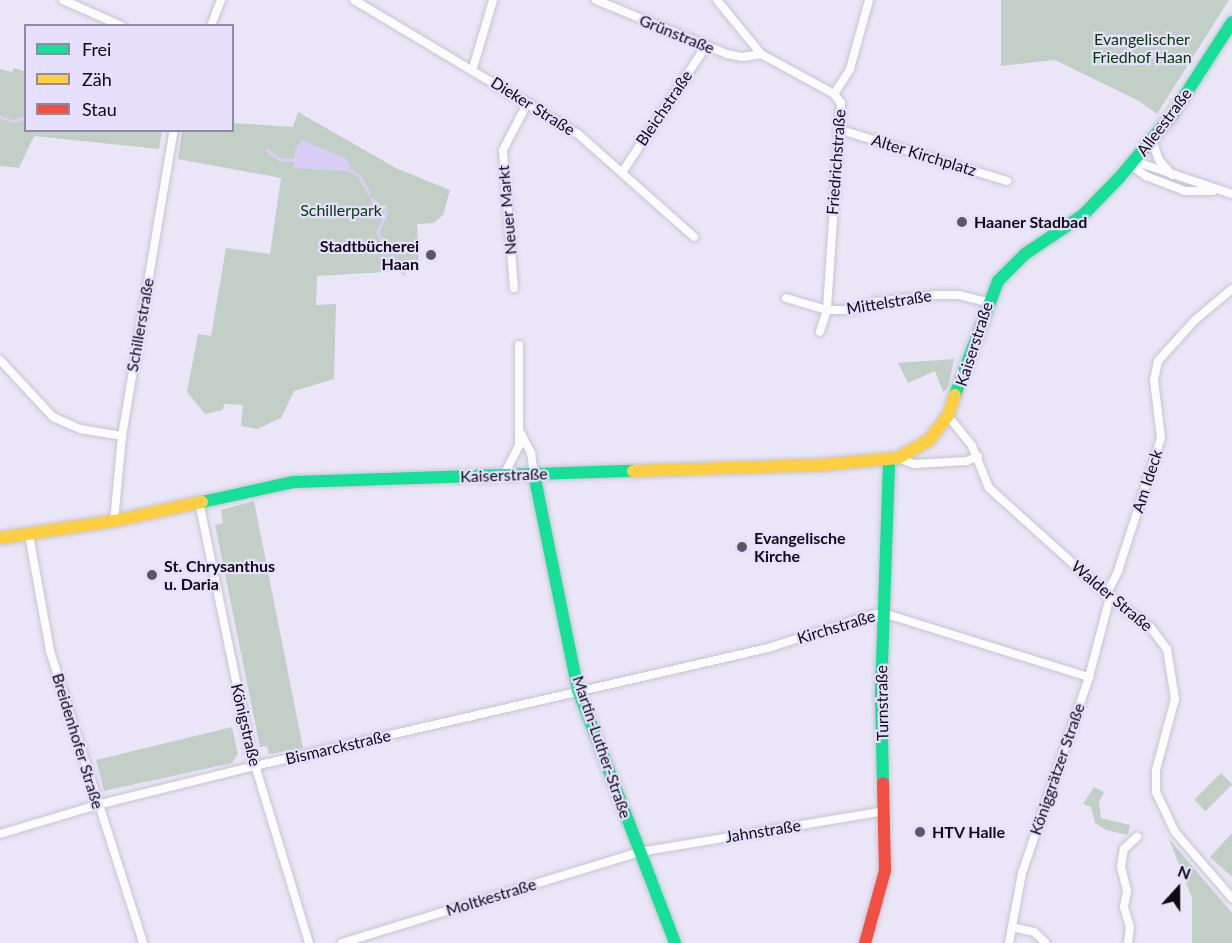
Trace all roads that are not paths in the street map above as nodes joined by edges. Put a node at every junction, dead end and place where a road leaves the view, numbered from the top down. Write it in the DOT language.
graph roads {
  1 [pos="63,0"];
  2 [pos="221,0"];
  3 [pos="354,0"];
  4 [pos="493,0"];
  5 [pos="596,0"];
  6 [pos="717,0"];
  7 [pos="869,0"];
  8 [pos="1232,22"];
  9 [pos="117,24"];
  10 [pos="212,24"];
  11 [pos="706,46"];
  12 [pos="761,54"];
  13 [pos="473,68"];
  14 [pos="834,94"];
  15 [pos="528,102"];
  16 [pos="841,130"];
  17 [pos="174,132"];
  18 [pos="1152,140"];
  19 [pos="1132,163"];
  20 [pos="623,171"];
  21 [pos="1173,176"];
  22 [pos="1007,181"];
  23 [pos="1214,190"];
  24 [pos="1232,194"];
  25 [pos="694,237"];
  26 [pos="514,288"];
  27 [pos="1232,289"];
  28 [pos="786,298"];
  29 [pos="987,302"];
  30 [pos="827,310"];
  31 [pos="820,332"];
  32 [pos="519,345"];
  33 [pos="0,360"];
  34 [pos="948,416"];
  35 [pos="520,431"];
  36 [pos="122,436"];
  37 [pos="978,456"];
  38 [pos="894,459"];
  39 [pos="534,474"];
  40 [pos="504,475"];
  41 [pos="198,502"];
  42 [pos="114,521"];
  43 [pos="29,536"];
  44 [pos="0,538"];
  45 [pos="1108,595"];
  46 [pos="883,613"];
  47 [pos="1089,677"];
  48 [pos="578,690"];
  49 [pos="255,766"];
  50 [pos="97,805"];
  51 [pos="885,811"];
  52 [pos="0,834"];
  53 [pos="1137,837"];
  54 [pos="640,852"];
  55 [pos="1232,898"];
  56 [pos="1012,927"];
  57 [pos="359,940"];
  58 [pos="143,943"];
  59 [pos="309,943"];
  60 [pos="342,943"];
  61 [pos="675,943"];
  62 [pos="865,943"];
  63 [pos="1009,943"];
  64 [pos="1046,943"];
  65 [pos="1128,943"];
  1 -- 9 [label="street"];
  2 -- 10 [label="street"];
  3 -- 13 [label="street, Dieker Straße"];
  4 -- 13 [label="street"];
  5 -- 11 [label="street, Grünstraße"];
  6 -- 12 [label="street"];
  7 -- 14 [label="street, Friedrichstraße"];
  8 -- 18 [label="main road, Alleestraße"];
  11 -- 12 [label="street, Grünstraße"];
  11 -- 20 [label="street, Bleichstraße"];
  12 -- 14 [label="street"];
  13 -- 15 [label="street, Dieker Straße"];
  14 -- 16 [label="street, Friedrichstraße"];
  15 -- 20 [label="street, Dieker Straße"];
  15 -- 26 [label="street, Neuer Markt"];
  16 -- 22 [label="street, Alter Kirchplatz"];
  16 -- 30 [label="street, Friedrichstraße"];
  17 -- 36 [label="street, Schillerstraße"];
  18 -- 19 [label="main road, Alleestraße"];
  18 -- 21 [label="street"];
  19 -- 21 [label="street"];
  19 -- 23 [label="street"];
  19 -- 29 [label="main road, Kaiserstraße"];
  20 -- 25 [label="street, Dieker Straße"];
  21 -- 23 [label="street"];
  23 -- 24 [label="street"];
  27 -- 45 [label="street, Am Ideck"];
  28 -- 30 [label="street"];
  29 -- 30 [label="street, Mittelstraße"];
  29 -- 34 [label="main road, Kaiserstraße"];
  30 -- 31 [label="street, Friedrichstraße"];
  32 -- 35 [label="street"];
  33 -- 36 [label="street"];
  34 -- 37 [label="street, Walder Straße"];
  34 -- 38 [label="main road, Kaiserstraße"];
  35 -- 39 [label="street"];
  35 -- 40 [label="street"];
  36 -- 42 [label="street, Schillerstraße"];
  37 -- 38 [label="street, Kaiserstraße"];
  37 -- 45 [label="street, Walder Straße"];
  38 -- 39 [label="main road, Kaiserstraße"];
  38 -- 46 [label="main road, Turnstraße"];
  39 -- 40 [label="main road, Kaiserstraße"];
  39 -- 48 [label="main road, Martin-Luther-Straße"];
  40 -- 41 [label="main road, Kaiserstraße"];
  41 -- 42 [label="main road, Kaiserstraße"];
  41 -- 49 [label="street, Königstraße"];
  42 -- 43 [label="main road, Kaiserstraße"];
  43 -- 44 [label="main road, Kaiserstraße"];
  43 -- 50 [label="street, Breidenhofer Straße"];
  45 -- 47 [label="street, Königgrätzer Straße"];
  45 -- 55 [label="street, Walder Straße"];
  46 -- 47 [label="street, Kirchstraße"];
  46 -- 48 [label="street, Kirchstraße"];
  46 -- 51 [label="main road, Turnstraße"];
  47 -- 56 [label="street, Königgrätzer Straße"];
  48 -- 49 [label="street, Bismarckstraße"];
  48 -- 54 [label="main road, Martin-Luther-Straße"];
  49 -- 50 [label="street, Bismarckstraße"];
  49 -- 59 [label="street, Königstraße"];
  50 -- 52 [label="street, Bismarckstraße"];
  50 -- 58 [label="street, Breidenhofer Straße"];
  51 -- 54 [label="street, Jahnstraße"];
  51 -- 62 [label="main road, Turnstraße"];
  53 -- 65 [label="street"];
  54 -- 57 [label="street, Moltkestraße"];
  54 -- 61 [label="main road, Martin-Luther-Straße"];
  56 -- 63 [label="street, Königgrätzer Straße"];
  56 -- 64 [label="street"];
  57 -- 60 [label="street, Moltkestraße"];
}
